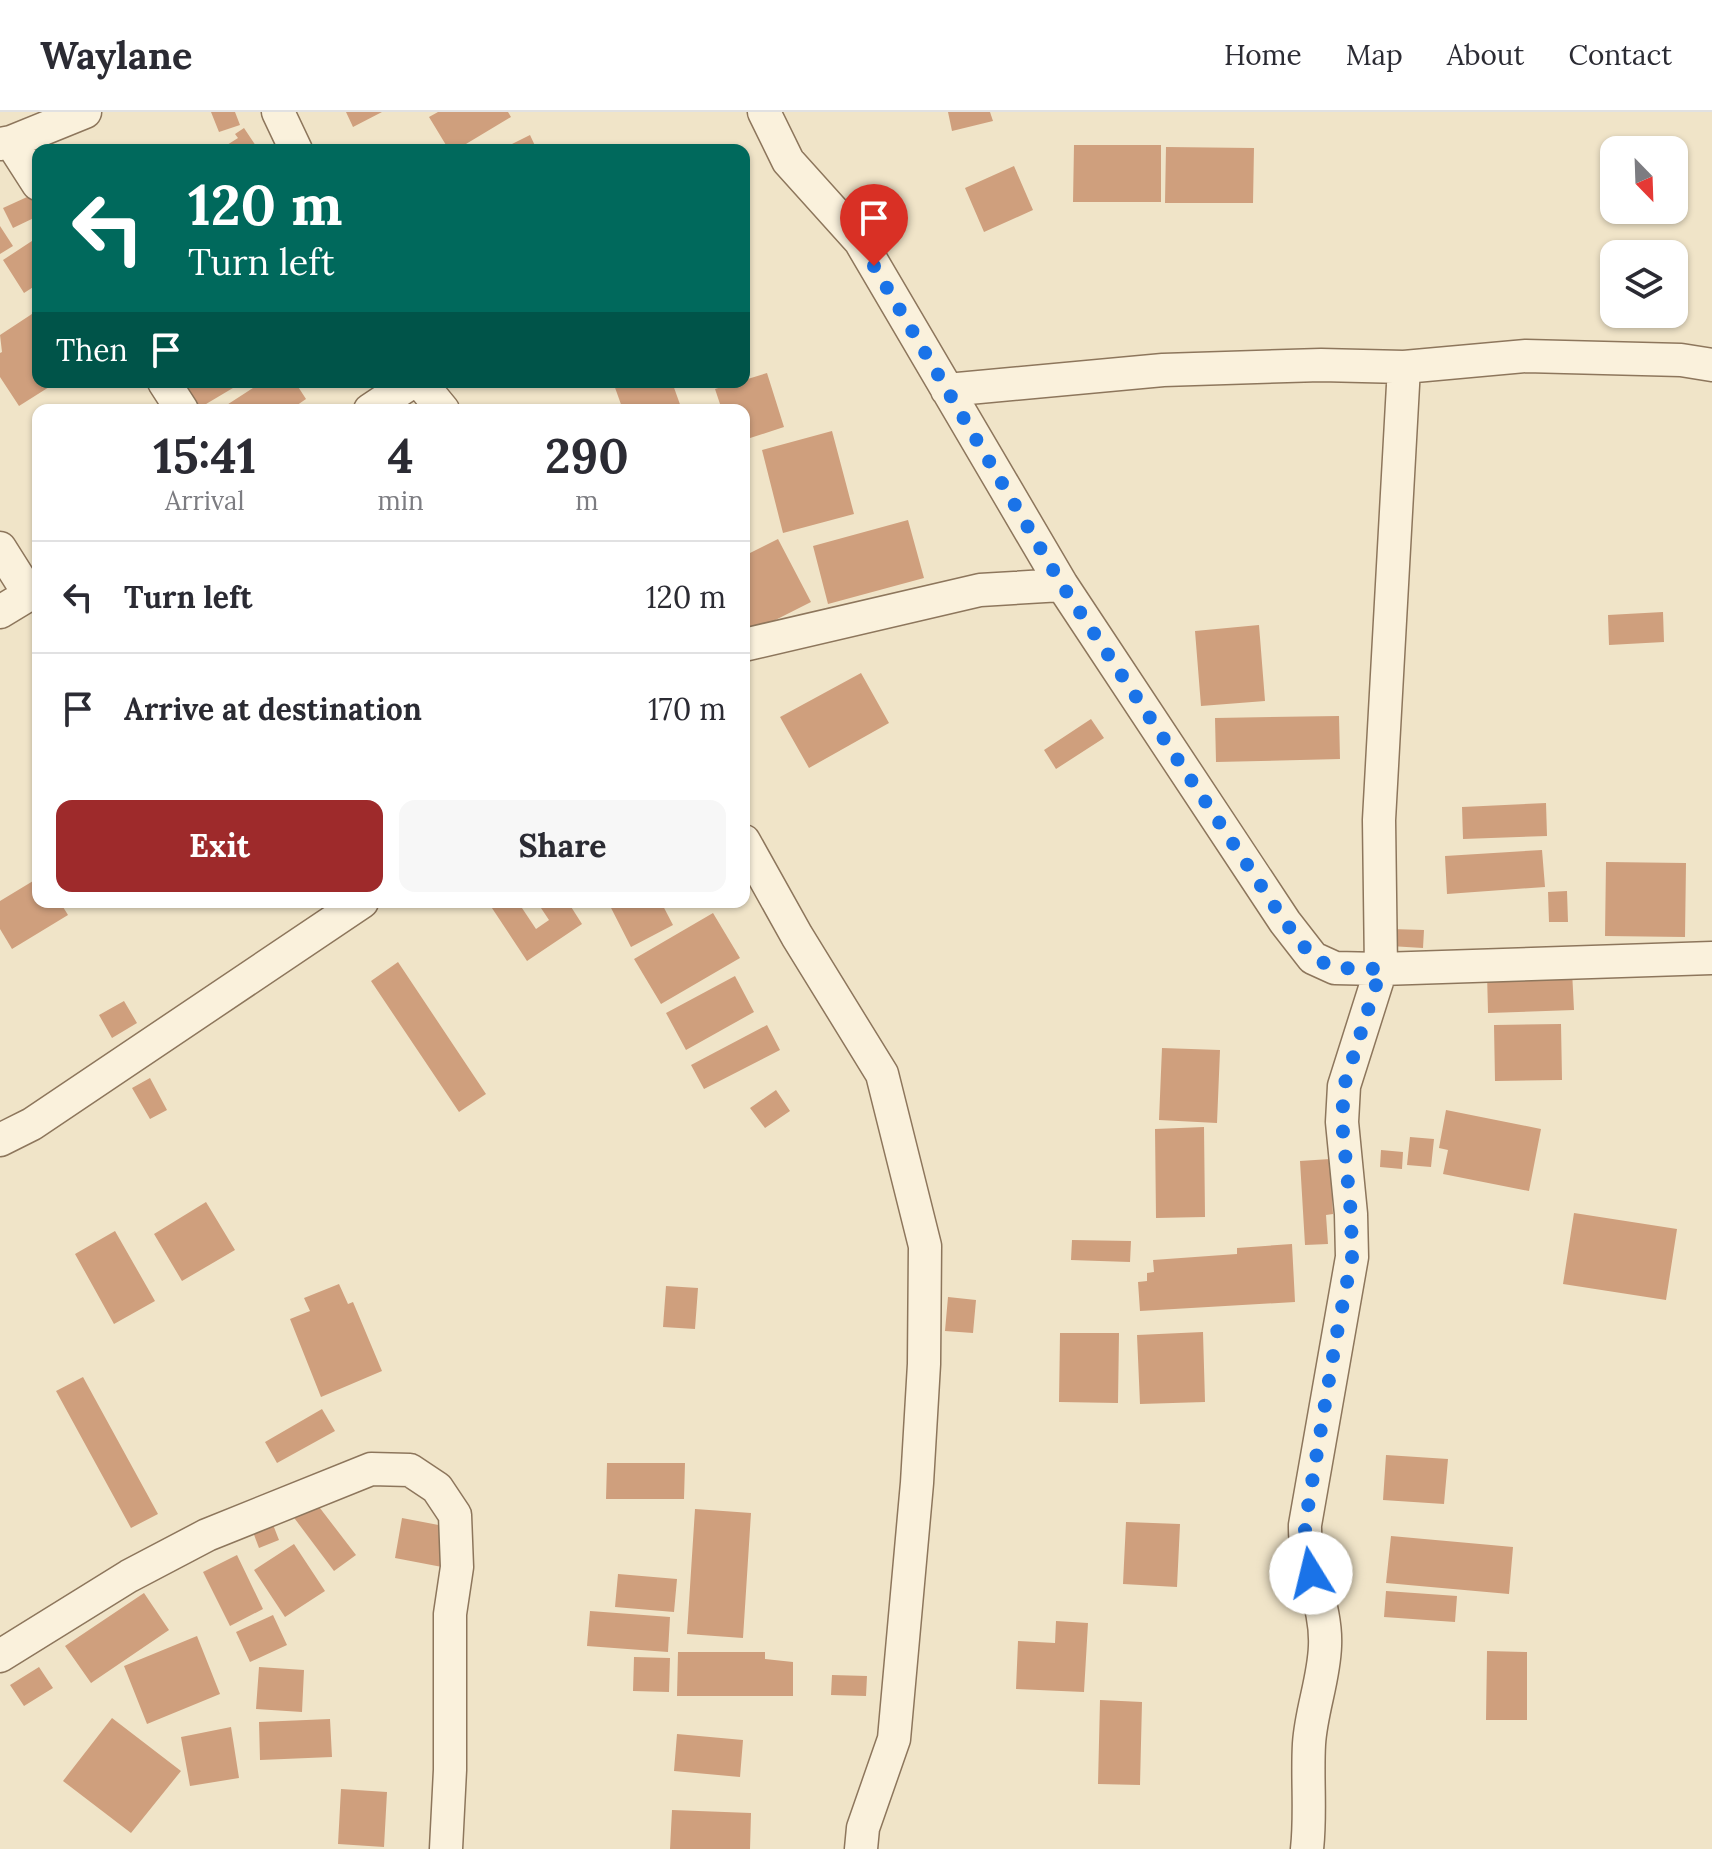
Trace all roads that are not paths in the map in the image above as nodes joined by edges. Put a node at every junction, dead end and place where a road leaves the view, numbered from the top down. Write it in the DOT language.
graph roads {
  1 [pos="85,112"];
  2 [pos="278,112"];
  3 [pos="764,112"];
  4 [pos="6,143"];
  5 [pos="293,144"];
  6 [pos="32,176"];
  7 [pos="1712,365"];
  8 [pos="1404,367"];
  9 [pos="403,388"];
  10 [pos="425,388"];
  11 [pos="947,390"];
  12 [pos="379,404"];
  13 [pos="438,404"];
  14 [pos="0,548"];
  15 [pos="1062,585"];
  16 [pos="32,590"];
  17 [pos="32,592"];
  18 [pos="0,612"];
  19 [pos="750,644"];
  20 [pos="750,852"];
  21 [pos="353,908"];
  22 [pos="1712,958"];
  23 [pos="1381,969"];
  24 [pos="0,1140"];
  25 [pos="0,1656"];
  26 [pos="446,1849"];
  27 [pos="861,1849"];
  28 [pos="1307,1849"];
  1 -- 4 [label="street"];
  2 -- 5 [label="street"];
  3 -- 11 [label="street"];
  4 -- 6 [label="street"];
  7 -- 8 [label="street"];
  8 -- 11 [label="street"];
  8 -- 23 [label="street"];
  9 -- 12 [label="street"];
  10 -- 13 [label="street"];
  11 -- 15 [label="street"];
  14 -- 16 [label="street"];
  15 -- 19 [label="street"];
  15 -- 23 [label="street"];
  17 -- 18 [label="street"];
  20 -- 27 [label="street"];
  21 -- 24 [label="street"];
  22 -- 23 [label="street"];
  23 -- 28 [label="street"];
  25 -- 26 [label="street"];
}
